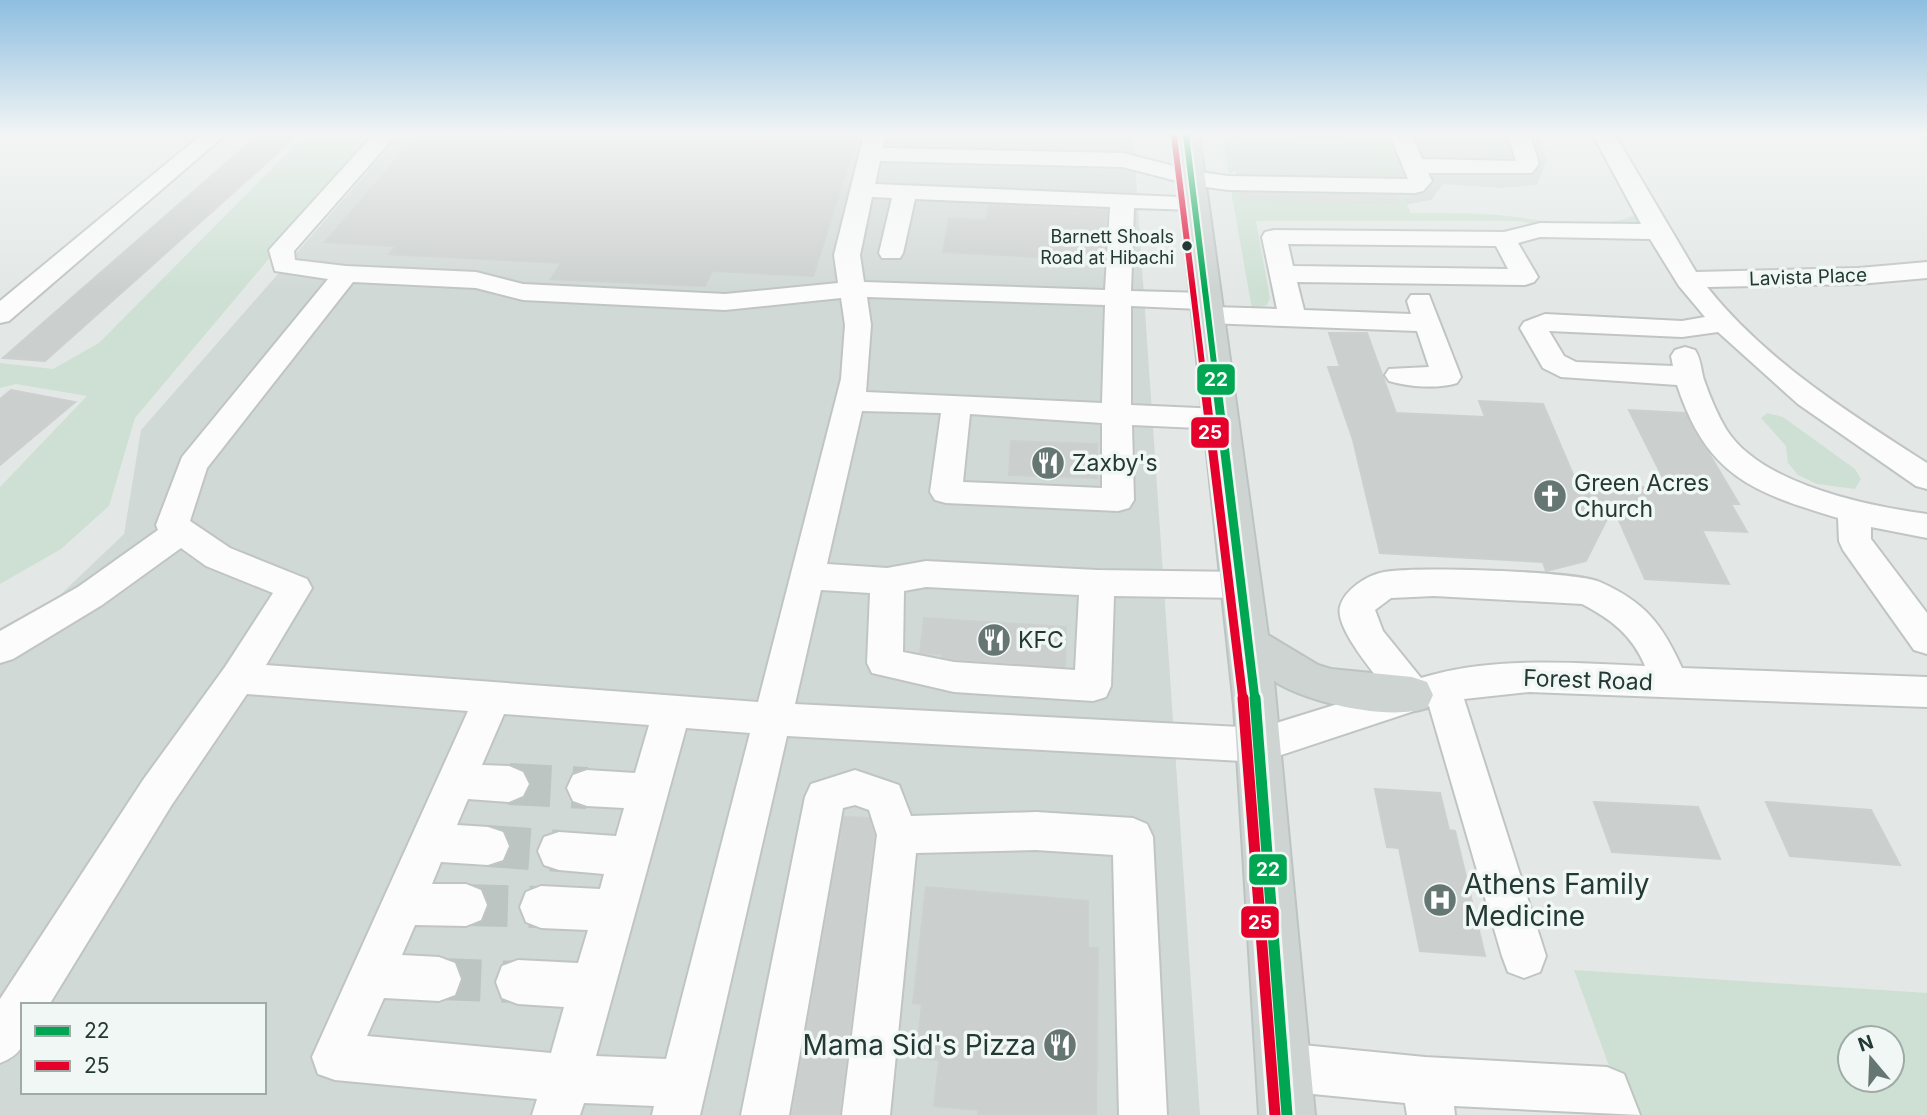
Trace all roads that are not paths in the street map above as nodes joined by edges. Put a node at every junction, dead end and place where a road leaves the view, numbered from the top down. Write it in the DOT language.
graph roads {
  1 [pos="152,187"];
  2 [pos="338,187"];
  3 [pos="864,187"];
  4 [pos="1186,187"];
  5 [pos="1208,187"];
  6 [pos="1370,187"];
  7 [pos="1415,187"];
  8 [pos="1634,187"];
  9 [pos="863,190"];
  10 [pos="1193,190"];
  11 [pos="905,192"];
  12 [pos="1122,201"];
  13 [pos="1660,232"];
  14 [pos="1504,239"];
  15 [pos="891,253"];
  16 [pos="1927,270"];
  17 [pos="346,274"];
  18 [pos="1282,274"];
  19 [pos="1411,276"];
  20 [pos="1689,280"];
  21 [pos="852,289"];
  22 [pos="1117,299"];
  23 [pos="1206,308"];
  24 [pos="0,315"];
  25 [pos="1292,318"];
  26 [pos="1427,323"];
  27 [pos="1724,323"];
  28 [pos="1682,329"];
  29 [pos="1399,375"];
  30 [pos="1687,376"];
  31 [pos="850,401"];
  32 [pos="957,404"];
  33 [pos="1116,414"];
  34 [pos="1220,419"];
  35 [pos="1927,478"];
  36 [pos="1854,510"];
  37 [pos="1927,526"];
  38 [pos="180,531"];
  39 [pos="808,576"];
  40 [pos="887,581"];
  41 [pos="1097,583"];
  42 [pos="1241,584"];
  43 [pos="1927,640"];
  44 [pos="1249,645"];
  45 [pos="0,649"];
  46 [pos="237,678"];
  47 [pos="1670,682"];
  48 [pos="1427,691"];
  49 [pos="1927,692"];
  50 [pos="493,696"];
  51 [pos="672,711"];
  52 [pos="775,719"];
  53 [pos="1260,746"];
  54 [pos="456,781"];
  55 [pos="509,784"];
  56 [pos="587,788"];
  57 [pos="649,792"];
  58 [pos="897,835"];
  59 [pos="429,842"];
  60 [pos="488,846"];
  61 [pos="559,851"];
  62 [pos="630,856"];
  63 [pos="402,904"];
  64 [pos="466,905"];
  65 [pos="541,907"];
  66 [pos="615,910"];
  67 [pos="1524,956"];
  68 [pos="371,975"];
  69 [pos="439,979"];
  70 [pos="518,982"];
  71 [pos="593,986"];
  72 [pos="24,1003"];
  73 [pos="21,1008"];
  74 [pos="0,1040"];
  75 [pos="1282,1067"];
  76 [pos="562,1096"];
  77 [pos="1428,1098"];
  78 [pos="680,1100"];
  79 [pos="765,1115"];
  80 [pos="866,1115"];
  81 [pos="1143,1115"];
  82 [pos="1287,1115"];
  83 [pos="1616,1115"];
  1 -- 24 [label="street"];
  2 -- 17 [label="street"];
  3 -- 9 [label="street"];
  4 -- 10 [label="street"];
  5 -- 10 [label="street"];
  6 -- 7 [label="street"];
  8 -- 13 [label="street"];
  9 -- 11 [label="street"];
  9 -- 21 [label="street"];
  10 -- 12 [label="street"];
  10 -- 23 [label="main road"];
  11 -- 12 [label="street"];
  11 -- 15 [label="street"];
  12 -- 22 [label="street"];
  13 -- 14 [label="street"];
  13 -- 20 [label="street"];
  14 -- 18 [label="street"];
  14 -- 19 [label="street"];
  16 -- 20 [label="street, Lavista Place"];
  17 -- 21 [label="street"];
  17 -- 38 [label="street"];
  18 -- 19 [label="street"];
  18 -- 25 [label="street"];
  19 -- 26 [label="street"];
  20 -- 27 [label="street"];
  21 -- 22 [label="street"];
  21 -- 31 [label="street"];
  22 -- 23 [label="street"];
  22 -- 33 [label="street"];
  23 -- 25 [label="street"];
  23 -- 34 [label="main road"];
  25 -- 26 [label="street"];
  26 -- 29 [label="street"];
  27 -- 28 [label="street"];
  27 -- 35 [label="street"];
  28 -- 30 [label="street"];
  28 -- 30 [label="street"];
  30 -- 36 [label="street"];
  31 -- 32 [label="street"];
  31 -- 39 [label="street"];
  32 -- 33 [label="street"];
  32 -- 33 [label="street"];
  33 -- 34 [label="street"];
  34 -- 42 [label="main road"];
  36 -- 37 [label="street"];
  36 -- 43 [label="street"];
  38 -- 45 [label="street"];
  38 -- 46 [label="street"];
  39 -- 40 [label="street"];
  39 -- 52 [label="street"];
  40 -- 41 [label="street"];
  40 -- 41 [label="street"];
  41 -- 42 [label="street"];
  42 -- 44 [label="main road"];
  44 -- 48 [label="main road"];
  44 -- 53 [label="main road"];
  46 -- 50 [label="street"];
  46 -- 72 [label="street"];
  47 -- 48 [label="street, Forest Road"];
  47 -- 48 [label="street"];
  47 -- 49 [label="street, Forest Road"];
  48 -- 53 [label="street, Forest Road"];
  48 -- 67 [label="street"];
  50 -- 51 [label="street"];
  50 -- 54 [label="street"];
  51 -- 52 [label="street"];
  51 -- 57 [label="street"];
  52 -- 53 [label="street"];
  52 -- 78 [label="street"];
  53 -- 75 [label="main road"];
  54 -- 55 [label="street"];
  54 -- 59 [label="street"];
  56 -- 57 [label="street"];
  57 -- 62 [label="street"];
  58 -- 79 [label="street"];
  58 -- 80 [label="street"];
  58 -- 81 [label="street"];
  59 -- 60 [label="street"];
  59 -- 63 [label="street"];
  61 -- 62 [label="street"];
  62 -- 66 [label="street"];
  63 -- 64 [label="street"];
  63 -- 68 [label="street"];
  65 -- 66 [label="street"];
  66 -- 71 [label="street"];
  68 -- 69 [label="street"];
  68 -- 76 [label="street"];
  70 -- 71 [label="street"];
  71 -- 76 [label="street"];
  73 -- 74 [label="street"];
  75 -- 77 [label="street"];
  75 -- 82 [label="main road"];
  76 -- 78 [label="street"];
  77 -- 83 [label="street"];
}
